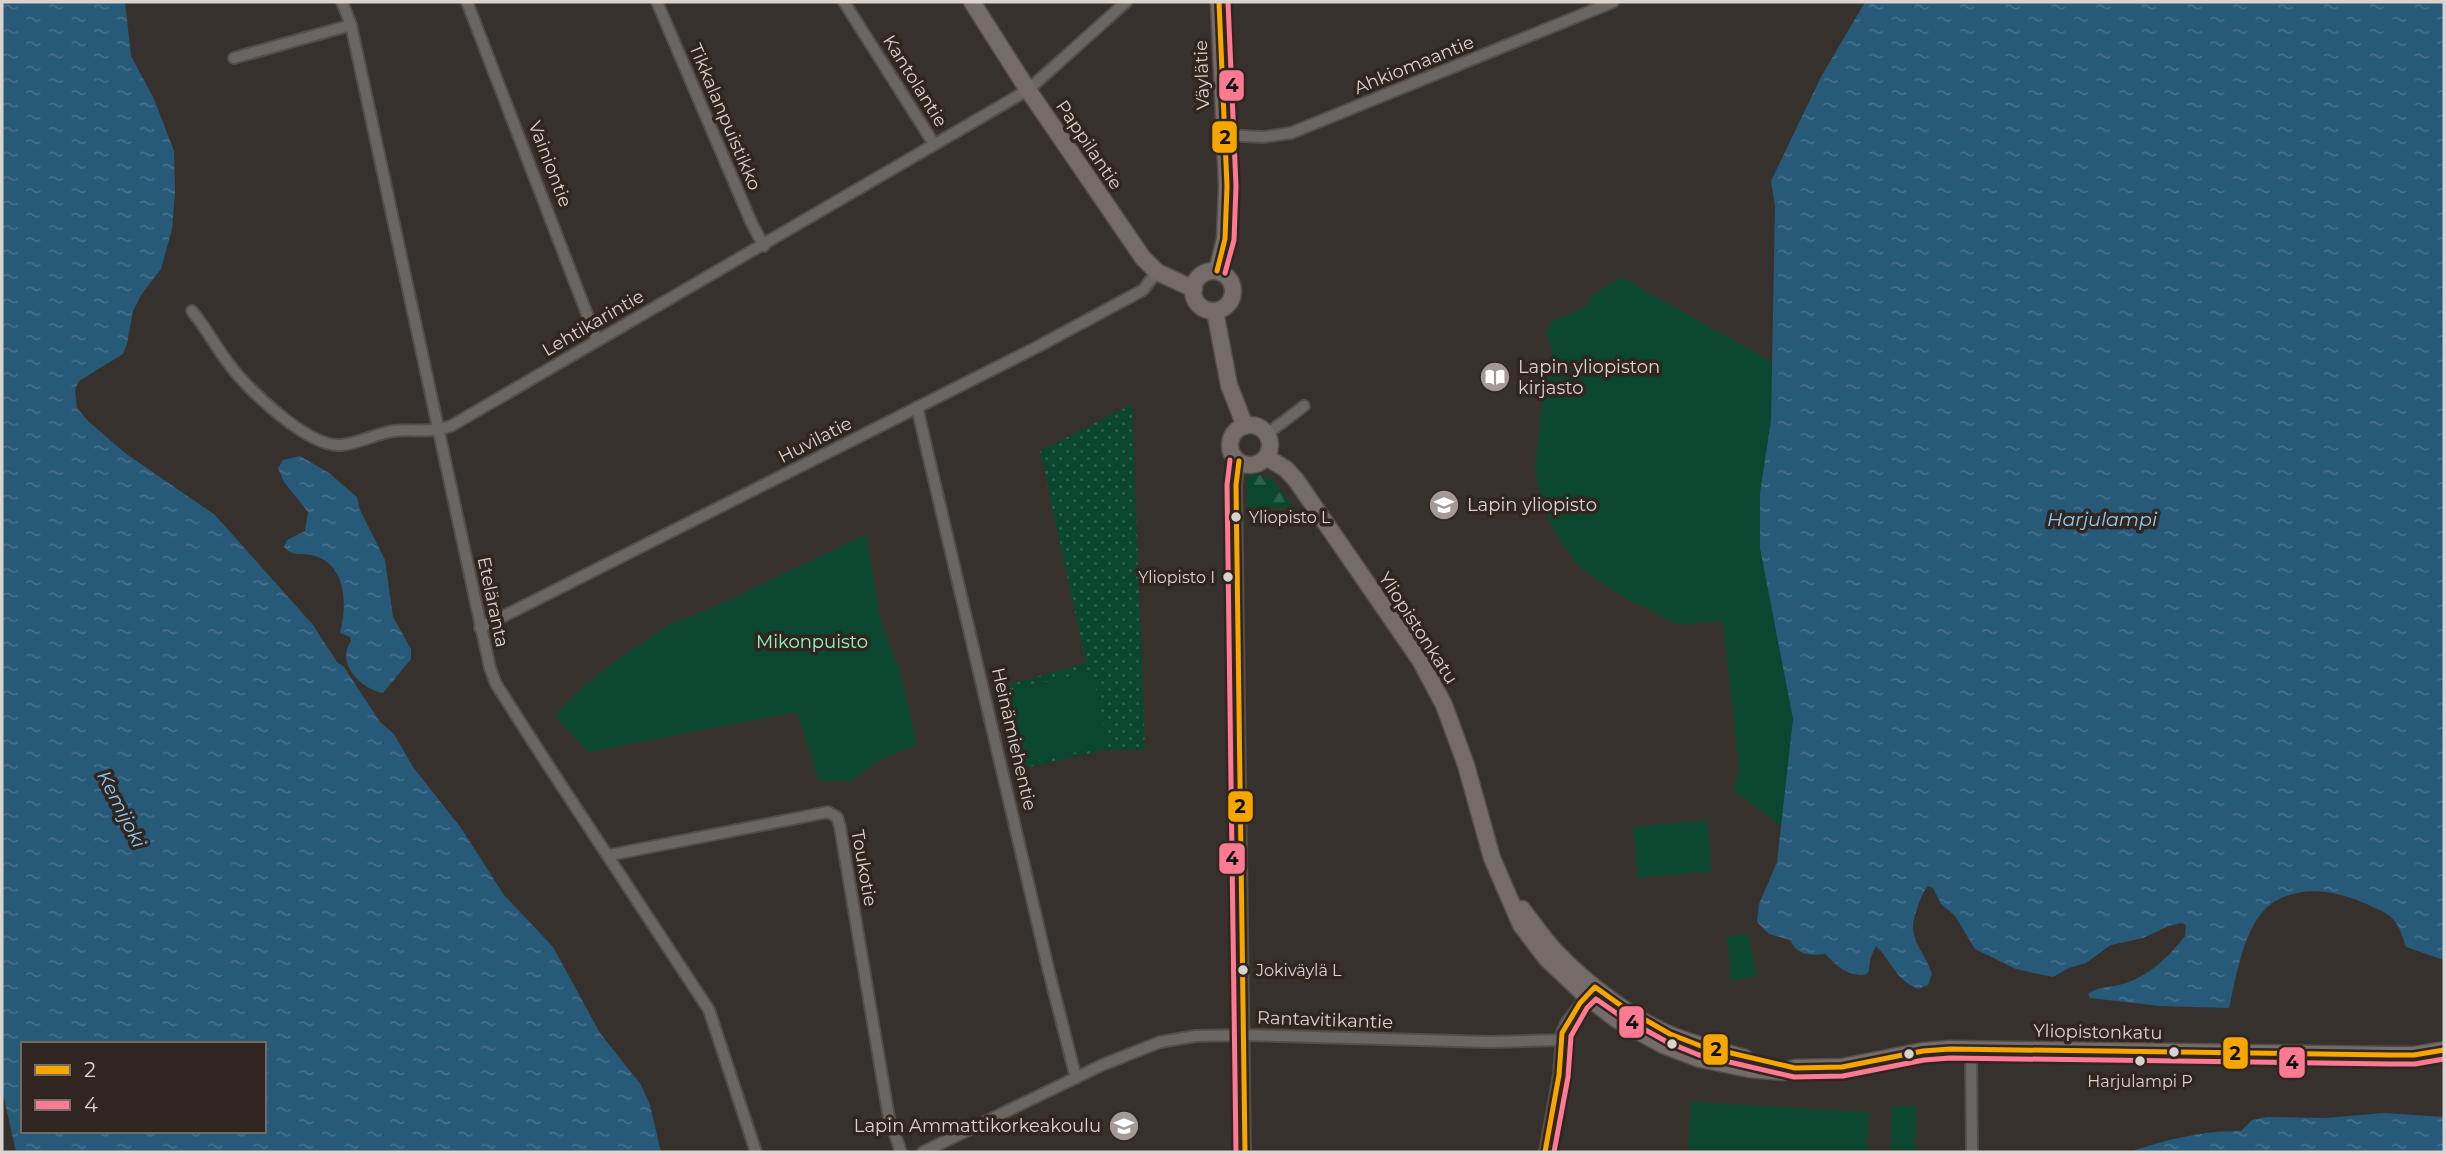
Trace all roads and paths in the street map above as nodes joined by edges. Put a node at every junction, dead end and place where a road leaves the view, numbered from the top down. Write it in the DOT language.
graph roads {
  1 [pos="342,2"];
  2 [pos="467,2"];
  3 [pos="657,2"];
  4 [pos="844,2"];
  5 [pos="972,2"];
  6 [pos="1126,2"];
  7 [pos="1219,2"];
  8 [pos="1613,2"];
  9 [pos="351,25"];
  10 [pos="234,58"];
  11 [pos="1028,90"];
  12 [pos="1224,135"];
  13 [pos="934,144"];
  14 [pos="764,246"];
  15 [pos="1217,271"];
  16 [pos="1157,272"];
  17 [pos="1194,289"];
  18 [pos="192,311"];
  19 [pos="1215,311"];
  20 [pos="597,340"];
  21 [pos="1304,406"];
  22 [pos="918,407"];
  23 [pos="1245,426"];
  24 [pos="440,430"];
  25 [pos="1267,434"];
  26 [pos="1266,457"];
  27 [pos="1239,461"];
  28 [pos="480,628"];
  29 [pos="610,855"];
  30 [pos="1591,992"];
  31 [pos="1244,1035"];
  32 [pos="1561,1040"];
  33 [pos="1970,1051"];
  34 [pos="2444,1051"];
  35 [pos="1076,1077"];
  36 [pos="756,1152"];
  37 [pos="901,1152"];
  38 [pos="923,1152"];
  39 [pos="1245,1152"];
  40 [pos="1545,1152"];
  41 [pos="1972,1152"];
  1 -- 9 [label="street, Eteläranta"];
  2 -- 20 [label="street, Vainiontie"];
  3 -- 14 [label="street, Tikkalanpuistikko"];
  4 -- 13 [label="street, Kantolantie"];
  5 -- 11 [label="street, Pappilantie"];
  6 -- 11 [label="street, Lehtikarintie"];
  7 -- 12 [label="street, Väylätie"];
  8 -- 12 [label="street, Ahkiomaantie"];
  9 -- 10 [label="street"];
  9 -- 24 [label="street, Eteläranta"];
  11 -- 13 [label="street, Lehtikarintie"];
  11 -- 16 [label="street, Pappilantie"];
  12 -- 15 [label="street, Väylätie"];
  13 -- 14 [label="street, Lehtikarintie"];
  14 -- 20 [label="street, Lehtikarintie"];
  15 -- 17 [label="street"];
  15 -- 19 [label="street"];
  16 -- 17 [label="street, Pappilantie"];
  16 -- 22 [label="street, Huvilatie"];
  17 -- 19 [label="street"];
  18 -- 24 [label="street, Lehtikarintie"];
  19 -- 23 [label="street"];
  20 -- 24 [label="street, Lehtikarintie"];
  21 -- 25 [label="street"];
  22 -- 28 [label="street, Huvilatie"];
  22 -- 35 [label="street, Heinämiehentie"];
  23 -- 25 [label="street"];
  23 -- 27 [label="street"];
  24 -- 28 [label="street, Eteläranta"];
  25 -- 26 [label="street"];
  26 -- 27 [label="street"];
  26 -- 30 [label="street, Yliopistonkatu"];
  27 -- 31 [label="street"];
  28 -- 29 [label="street, Eteläranta"];
  29 -- 36 [label="street, Eteläranta"];
  29 -- 37 [label="street, Toukotie"];
  30 -- 32 [label="street"];
  30 -- 33 [label="street, Yliopistonkatu"];
  31 -- 32 [label="street, Rantavitikantie"];
  31 -- 35 [label="street, Rantavitikantie"];
  31 -- 39 [label="street"];
  32 -- 40 [label="street"];
  33 -- 34 [label="street, Yliopistonkatu"];
  33 -- 41 [label="street"];
  35 -- 38 [label="street, Rantavitikantie"];
}
